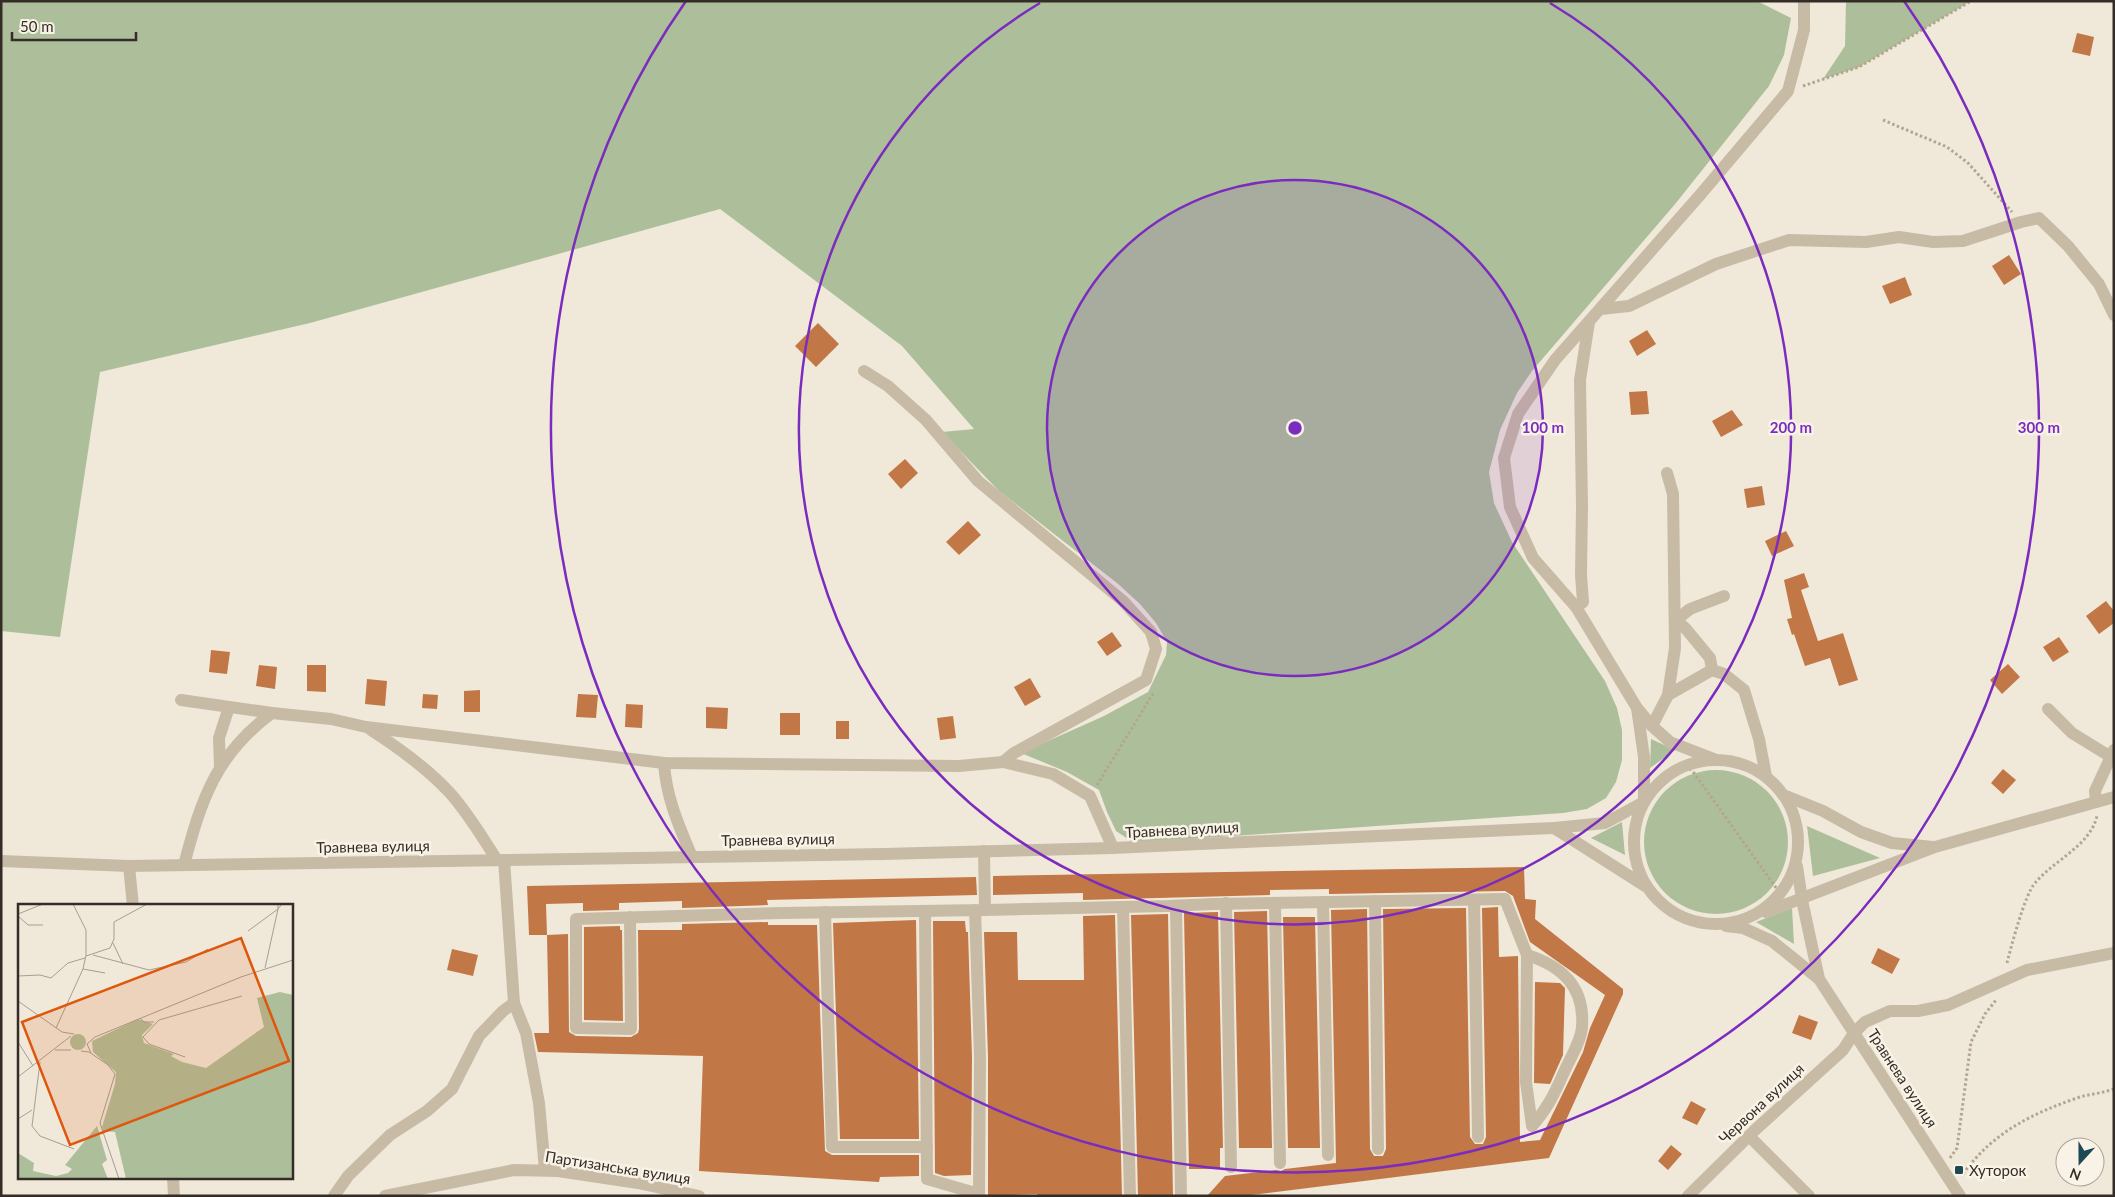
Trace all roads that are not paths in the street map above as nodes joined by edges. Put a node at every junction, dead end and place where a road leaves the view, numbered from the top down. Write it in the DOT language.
graph roads {
  1 [pos="1804,1"];
  2 [pos="1601,309"];
  3 [pos="2114,315"];
  4 [pos="1590,322"];
  5 [pos="864,371"];
  6 [pos="1667,474"];
  7 [pos="1724,596"];
  8 [pos="1576,607"];
  9 [pos="1676,620"];
  10 [pos="1712,670"];
  11 [pos="1668,695"];
  12 [pos="181,700"];
  13 [pos="229,707"];
  14 [pos="1638,708"];
  15 [pos="2048,709"];
  16 [pos="272,713"];
  17 [pos="1652,726"];
  18 [pos="366,727"];
  19 [pos="2112,753"];
  20 [pos="1714,759"];
  21 [pos="1003,762"];
  22 [pos="664,763"];
  23 [pos="220,767"];
  24 [pos="1766,776"];
  25 [pos="1786,796"];
  26 [pos="2114,797"];
  27 [pos="1644,802"];
  28 [pos="2096,802"];
  29 [pos="1554,828"];
  30 [pos="1935,847"];
  31 [pos="1113,848"];
  32 [pos="984,851"];
  33 [pos="692,857"];
  34 [pos="500,860"];
  35 [pos="1,861"];
  36 [pos="1797,863"];
  37 [pos="184,865"];
  38 [pos="129,866"];
  39 [pos="1646,886"];
  40 [pos="1474,900"];
  41 [pos="1802,900"];
  42 [pos="1375,901"];
  43 [pos="1323,902"];
  44 [pos="1226,903"];
  45 [pos="1275,903"];
  46 [pos="133,904"];
  47 [pos="1176,906"];
  48 [pos="1122,907"];
  49 [pos="980,910"];
  50 [pos="925,911"];
  51 [pos="825,912"];
  52 [pos="1752,917"];
  53 [pos="630,918"];
  54 [pos="1720,925"];
  55 [pos="2114,953"];
  56 [pos="1527,956"];
  57 [pos="1819,978"];
  58 [pos="514,1002"];
  59 [pos="1854,1033"];
  60 [pos="1750,1136"];
  61 [pos="1478,1137"];
  62 [pos="927,1146"];
  63 [pos="1378,1149"];
  64 [pos="1328,1155"];
  65 [pos="1280,1163"];
  66 [pos="1230,1167"];
  67 [pos="545,1170"];
  68 [pos="173,1180"];
  69 [pos="1957,1191"];
  70 [pos="657,1192"];
  71 [pos="174,1196"];
  72 [pos="334,1196"];
  73 [pos="385,1196"];
  74 [pos="699,1196"];
  75 [pos="1130,1196"];
  76 [pos="1181,1196"];
  77 [pos="1688,1196"];
  78 [pos="1809,1196"];
  1 -- 2 [label="street"];
  2 -- 3 [label="street"];
  2 -- 4 [label="street"];
  4 -- 8 [label="street"];
  4 -- 8 [label="street"];
  5 -- 21 [label="street"];
  6 -- 9 [label="street"];
  7 -- 9 [label="street"];
  8 -- 14 [label="street"];
  9 -- 10 [label="street"];
  9 -- 11 [label="street"];
  10 -- 11 [label="street"];
  10 -- 24 [label="street"];
  11 -- 17 [label="street"];
  12 -- 13 [label="street"];
  13 -- 16 [label="street"];
  13 -- 23 [label="street"];
  14 -- 17 [label="street"];
  14 -- 27 [label="street"];
  15 -- 19 [label="street"];
  16 -- 18 [label="street"];
  16 -- 23 [label="street"];
  17 -- 20 [label="street"];
  18 -- 22 [label="street"];
  18 -- 34 [label="street"];
  19 -- 28 [label="street"];
  20 -- 24 [label="street"];
  20 -- 27 [label="street"];
  21 -- 22 [label="street"];
  21 -- 31 [label="street"];
  22 -- 33 [label="street"];
  23 -- 37 [label="street"];
  24 -- 25 [label="street"];
  25 -- 30 [label="street"];
  25 -- 36 [label="street"];
  26 -- 28 [label="street"];
  27 -- 29 [label="street, Травнева вулиця"];
  27 -- 39 [label="street"];
  28 -- 30 [label="street"];
  29 -- 31 [label="street, Травнева вулиця"];
  29 -- 39 [label="street"];
  30 -- 41 [label="street"];
  31 -- 32 [label="street, Травнева вулиця"];
  32 -- 33 [label="street, Травнева вулиця"];
  32 -- 49 [label="street"];
  33 -- 34 [label="street, Травнева вулиця"];
  34 -- 37 [label="street, Травнева вулиця"];
  34 -- 58 [label="street"];
  35 -- 38 [label="street, Травнева вулиця"];
  36 -- 41 [label="street"];
  36 -- 52 [label="street"];
  37 -- 38 [label="street, Травнева вулиця"];
  38 -- 46 [label="street"];
  39 -- 54 [label="street"];
  40 -- 42 [label="street"];
  40 -- 56 [label="street"];
  40 -- 61 [label="street"];
  41 -- 52 [label="street"];
  41 -- 57 [label="street"];
  42 -- 43 [label="street"];
  42 -- 63 [label="street"];
  43 -- 45 [label="street"];
  43 -- 64 [label="street"];
  44 -- 45 [label="street"];
  44 -- 47 [label="street"];
  44 -- 66 [label="street"];
  45 -- 65 [label="street"];
  47 -- 48 [label="street"];
  47 -- 76 [label="street"];
  48 -- 49 [label="street"];
  48 -- 75 [label="street"];
  49 -- 50 [label="street"];
  49 -- 62 [label="street"];
  50 -- 51 [label="street"];
  50 -- 62 [label="street"];
  51 -- 53 [label="street"];
  51 -- 62 [label="street"];
  52 -- 54 [label="street"];
  53 -- 53 [label="street"];
  54 -- 57 [label="street"];
  55 -- 59 [label="street, Червона вулиця"];
  56 -- 56 [label="street"];
  57 -- 59 [label="street, Травнева вулиця"];
  58 -- 67 [label="street"];
  58 -- 72 [label="street"];
  59 -- 60 [label="street, Червона вулиця"];
  59 -- 69 [label="street, Травнева вулиця"];
  60 -- 77 [label="street, Червона вулиця"];
  60 -- 78 [label="street"];
  67 -- 70 [label="street, Партизанська вулиця"];
  67 -- 73 [label="street, Партизанська вулиця"];
  68 -- 71 [label="street"];
  70 -- 74 [label="street, Партизанська вулиця"];
}
